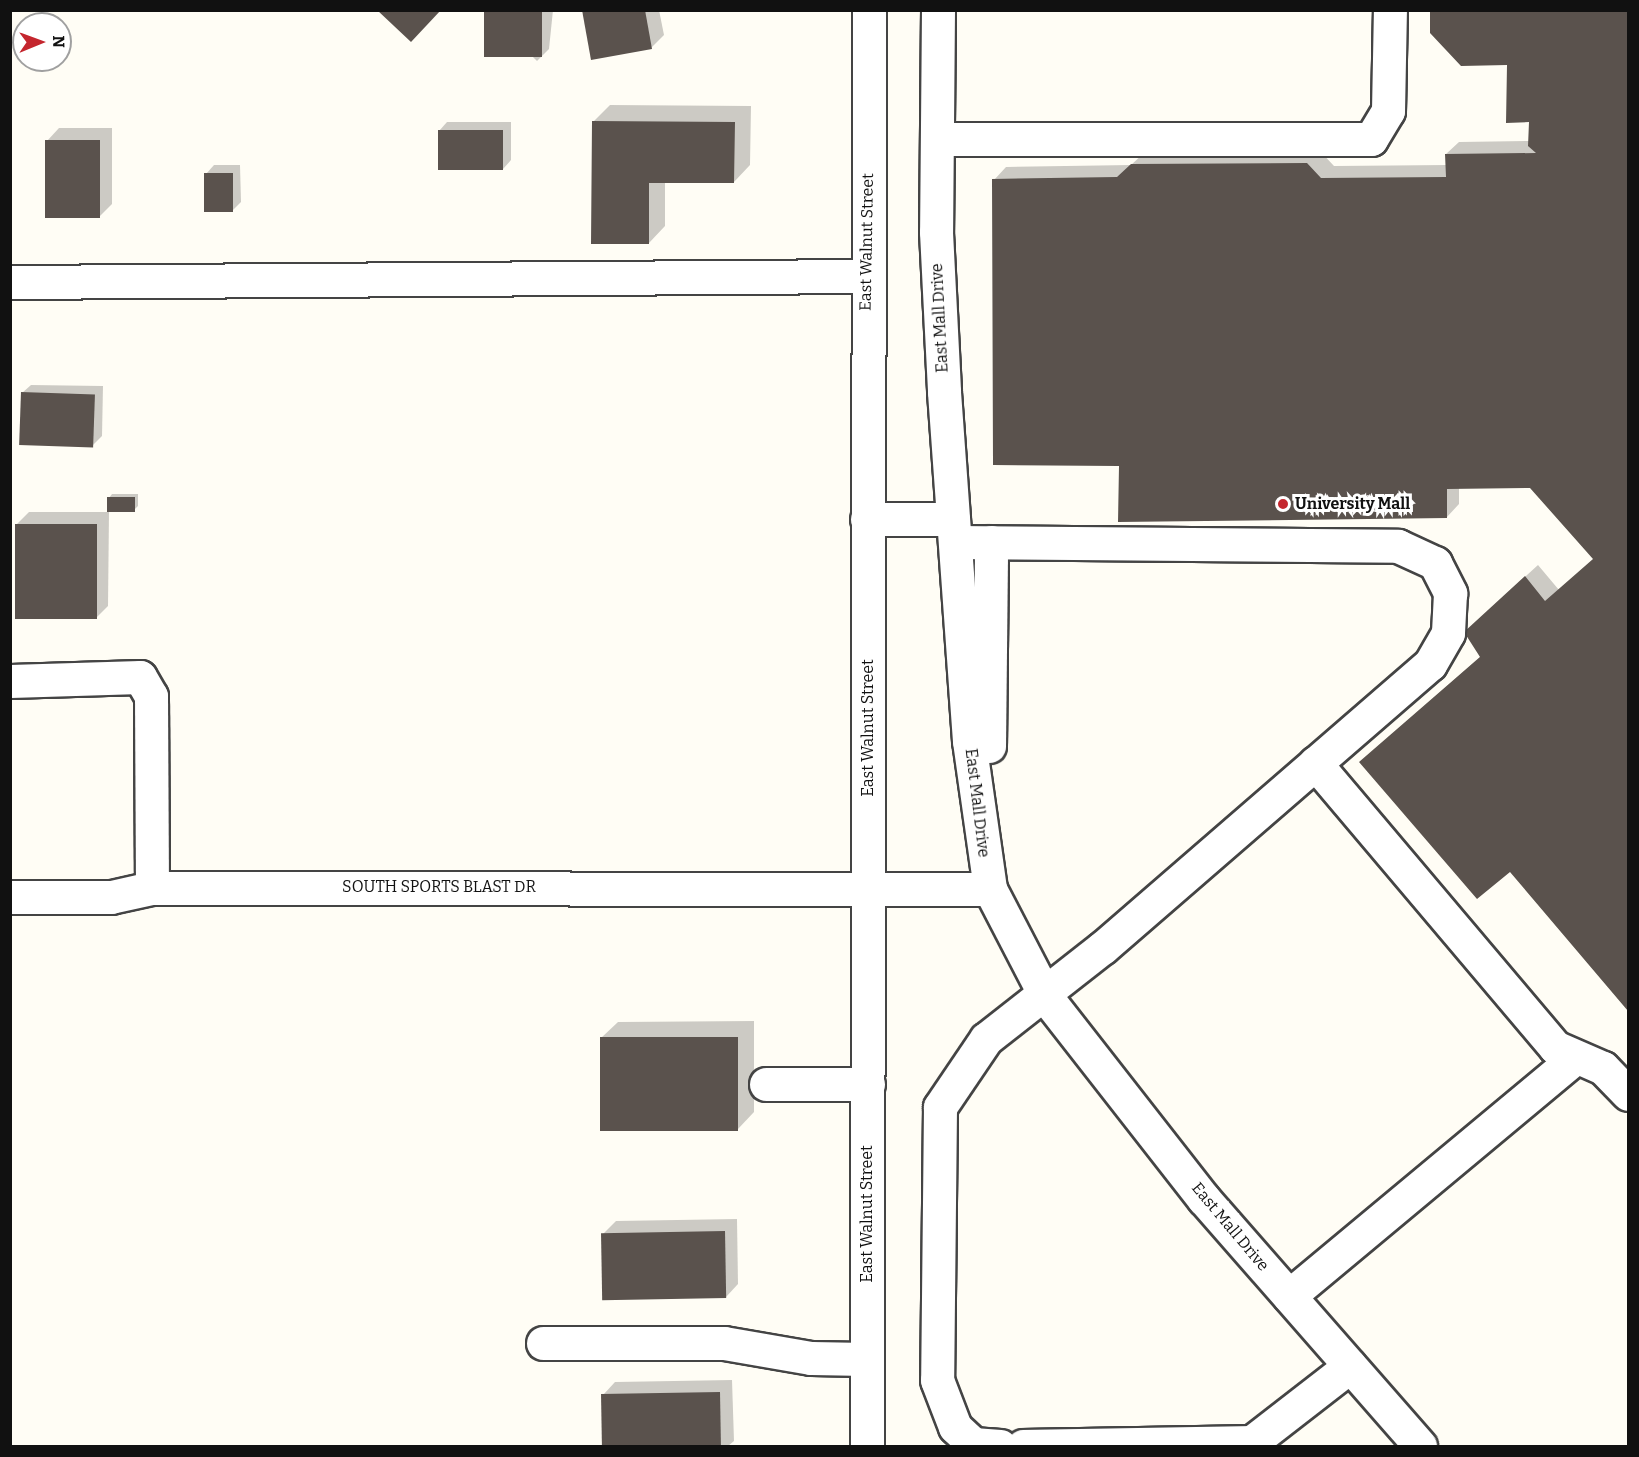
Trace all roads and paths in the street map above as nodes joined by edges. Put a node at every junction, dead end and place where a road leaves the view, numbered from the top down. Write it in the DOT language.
graph roads {
  1 [pos="869,10"];
  2 [pos="938,10"];
  3 [pos="1390,10"];
  4 [pos="937,139"];
  5 [pos="866,276"];
  6 [pos="10,282"];
  7 [pos="867,519"];
  8 [pos="954,530"];
  9 [pos="991,542"];
  10 [pos="10,681"];
  11 [pos="1315,763"];
  12 [pos="988,881"];
  13 [pos="868,886"];
  14 [pos="152,888"];
  15 [pos="10,897"];
  16 [pos="1044,992"];
  17 [pos="1575,1058"];
  18 [pos="766,1084"];
  19 [pos="868,1084"];
  20 [pos="1629,1094"];
  21 [pos="1289,1296"];
  22 [pos="543,1343"];
  23 [pos="867,1359"];
  24 [pos="1350,1366"];
  25 [pos="867,1446"];
  26 [pos="1000,1446"];
  27 [pos="1023,1446"];
  28 [pos="1420,1446"];
  1 -- 5 [label="street, East Walnut Street"];
  2 -- 4 [label="street, East Mall Drive"];
  3 -- 4 [label="street"];
  4 -- 8 [label="street, East Mall Drive"];
  5 -- 6 [label="street"];
  5 -- 7 [label="street, East Walnut Street"];
  7 -- 8 [label="street"];
  7 -- 13 [label="street, East Walnut Street"];
  8 -- 9 [label="street"];
  8 -- 12 [label="street, East Mall Drive"];
  9 -- 11 [label="street"];
  9 -- 12 [label="street"];
  10 -- 14 [label="street"];
  11 -- 16 [label="street"];
  11 -- 17 [label="street"];
  12 -- 13 [label="street, SOUTH SPORTS BLAST DR"];
  12 -- 16 [label="street, East Mall Drive"];
  13 -- 14 [label="street, SOUTH SPORTS BLAST DR"];
  13 -- 19 [label="street, East Walnut Street"];
  14 -- 15 [label="street, SOUTH SPORTS BLAST DR"];
  16 -- 21 [label="street, East Mall Drive"];
  16 -- 26 [label="street"];
  17 -- 20 [label="street"];
  17 -- 21 [label="street"];
  18 -- 19 [label="street"];
  19 -- 23 [label="street, East Walnut Street"];
  21 -- 24 [label="street, East Mall Drive"];
  22 -- 23 [label="street"];
  23 -- 25 [label="street, East Walnut Street"];
  24 -- 27 [label="street"];
  24 -- 28 [label="street, East Mall Drive"];
}
